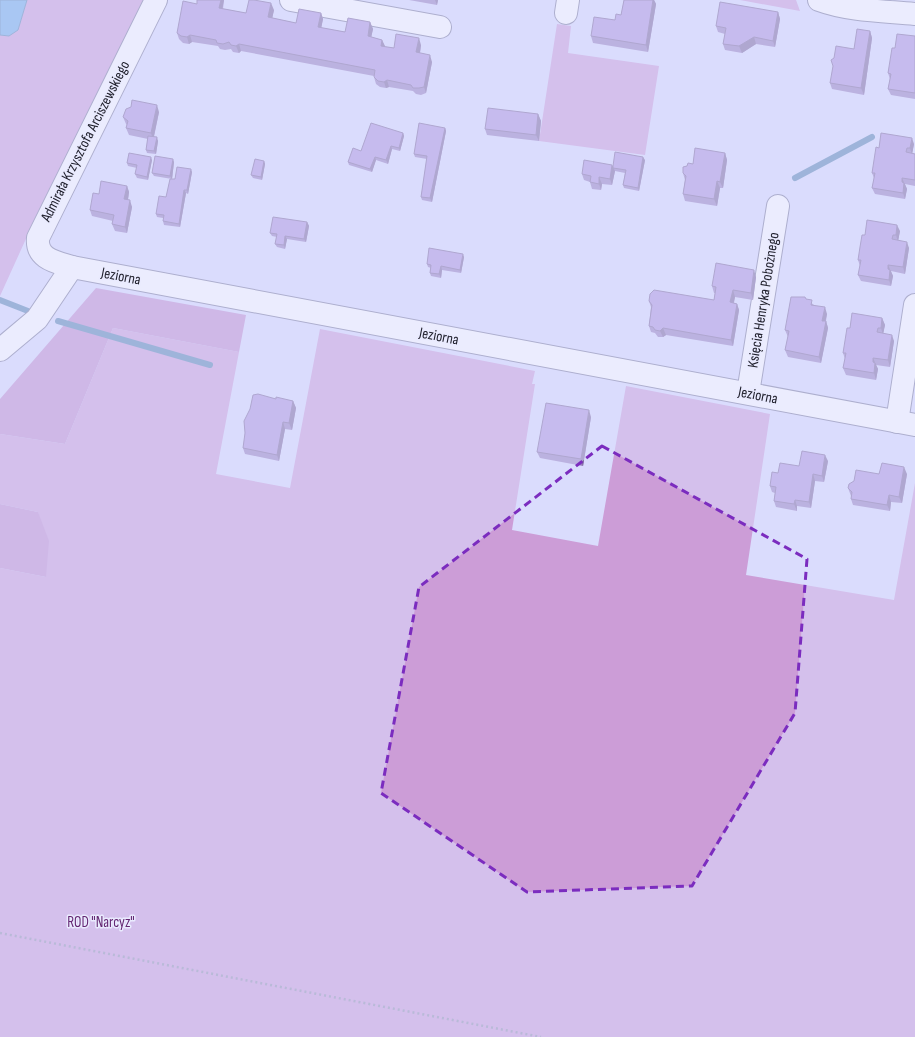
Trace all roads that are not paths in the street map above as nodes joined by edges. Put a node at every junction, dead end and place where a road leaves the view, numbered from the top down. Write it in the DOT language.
graph roads {
  1 [pos="156,0"];
  2 [pos="291,0"];
  3 [pos="819,0"];
  4 [pos="915,14"];
  5 [pos="440,27"];
  6 [pos="778,206"];
  7 [pos="72,267"];
  8 [pos="915,305"];
  9 [pos="0,350"];
  10 [pos="748,393"];
  11 [pos="906,423"];
  1 -- 7 [label="street, Admirała Krzysztofa Arciszewskiego"];
  2 -- 5 [label="street"];
  3 -- 4 [label="street"];
  6 -- 10 [label="street, Księcia Henryka Pobożnego"];
  7 -- 9 [label="street"];
  7 -- 10 [label="street, Jeziorna"];
  8 -- 11 [label="street"];
  10 -- 11 [label="street, Jeziorna"];
}
